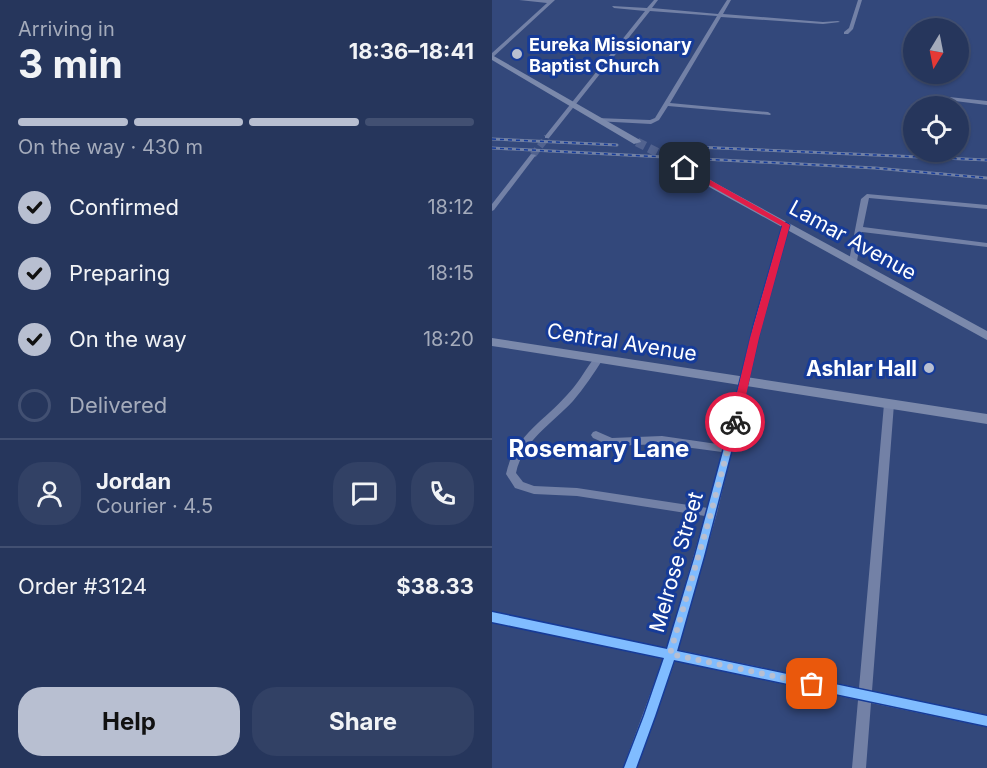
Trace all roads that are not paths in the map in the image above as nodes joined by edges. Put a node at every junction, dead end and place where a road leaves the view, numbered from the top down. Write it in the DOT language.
graph roads {
  1 [pos="521,0"];
  2 [pos="656,0"];
  3 [pos="729,0"];
  4 [pos="860,0"];
  5 [pos="551,1"];
  6 [pos="614,7"];
  7 [pos="649,9"];
  8 [pos="720,15"];
  9 [pos="838,22"];
  10 [pos="846,33"];
  11 [pos="492,56"];
  12 [pos="969,101"];
  13 [pos="987,103"];
  14 [pos="666,104"];
  15 [pos="571,105"];
  16 [pos="768,114"];
  17 [pos="597,120"];
  18 [pos="547,137"];
  19 [pos="637,142"];
  20 [pos="533,155"];
  21 [pos="670,159"];
  22 [pos="987,207"];
  23 [pos="492,209"];
  24 [pos="786,225"];
  25 [pos="858,229"];
  26 [pos="987,245"];
  27 [pos="853,261"];
  28 [pos="987,336"];
  29 [pos="492,342"];
  30 [pos="492,348"];
  31 [pos="597,361"];
  32 [pos="745,383"];
  33 [pos="889,404"];
  34 [pos="987,419"];
  35 [pos="596,435"];
  36 [pos="728,449"];
  37 [pos="711,513"];
  38 [pos="492,617"];
  39 [pos="670,654"];
  40 [pos="866,696"];
  41 [pos="987,721"];
  42 [pos="630,768"];
  43 [pos="860,768"];
  1 -- 5 [label="street"];
  2 -- 7 [label="street"];
  3 -- 8 [label="street"];
  4 -- 10 [label="street"];
  5 -- 11 [label="street"];
  6 -- 7 [label="street"];
  7 -- 8 [label="street"];
  7 -- 15 [label="street"];
  8 -- 9 [label="street"];
  8 -- 14 [label="street"];
  11 -- 15 [label="main road"];
  12 -- 13 [label="street"];
  14 -- 16 [label="street"];
  14 -- 17 [label="street"];
  15 -- 17 [label="main road"];
  15 -- 18 [label="street"];
  17 -- 19 [label="main road"];
  20 -- 23 [label="street"];
  21 -- 24 [label="main road, Lamar Avenue"];
  22 -- 25 [label="street"];
  24 -- 27 [label="main road, Lamar Avenue"];
  24 -- 32 [label="street, Melrose Street"];
  25 -- 26 [label="street"];
  25 -- 27 [label="street"];
  27 -- 28 [label="main road, Lamar Avenue"];
  29 -- 31 [label="main road, Central Avenue"];
  30 -- 31 [label="main road, Central Avenue"];
  31 -- 32 [label="main road, Central Avenue"];
  31 -- 37 [label="street"];
  32 -- 33 [label="main road, Central Avenue"];
  32 -- 36 [label="street, Melrose Street"];
  33 -- 34 [label="main road, Central Avenue"];
  33 -- 40 [label="street"];
  35 -- 36 [label="street"];
  36 -- 37 [label="street, Melrose Street"];
  37 -- 39 [label="street, Melrose Street"];
  38 -- 39 [label="street"];
  39 -- 40 [label="street"];
  39 -- 42 [label="street, Melrose Street"];
  40 -- 41 [label="street"];
  40 -- 43 [label="street"];
}
